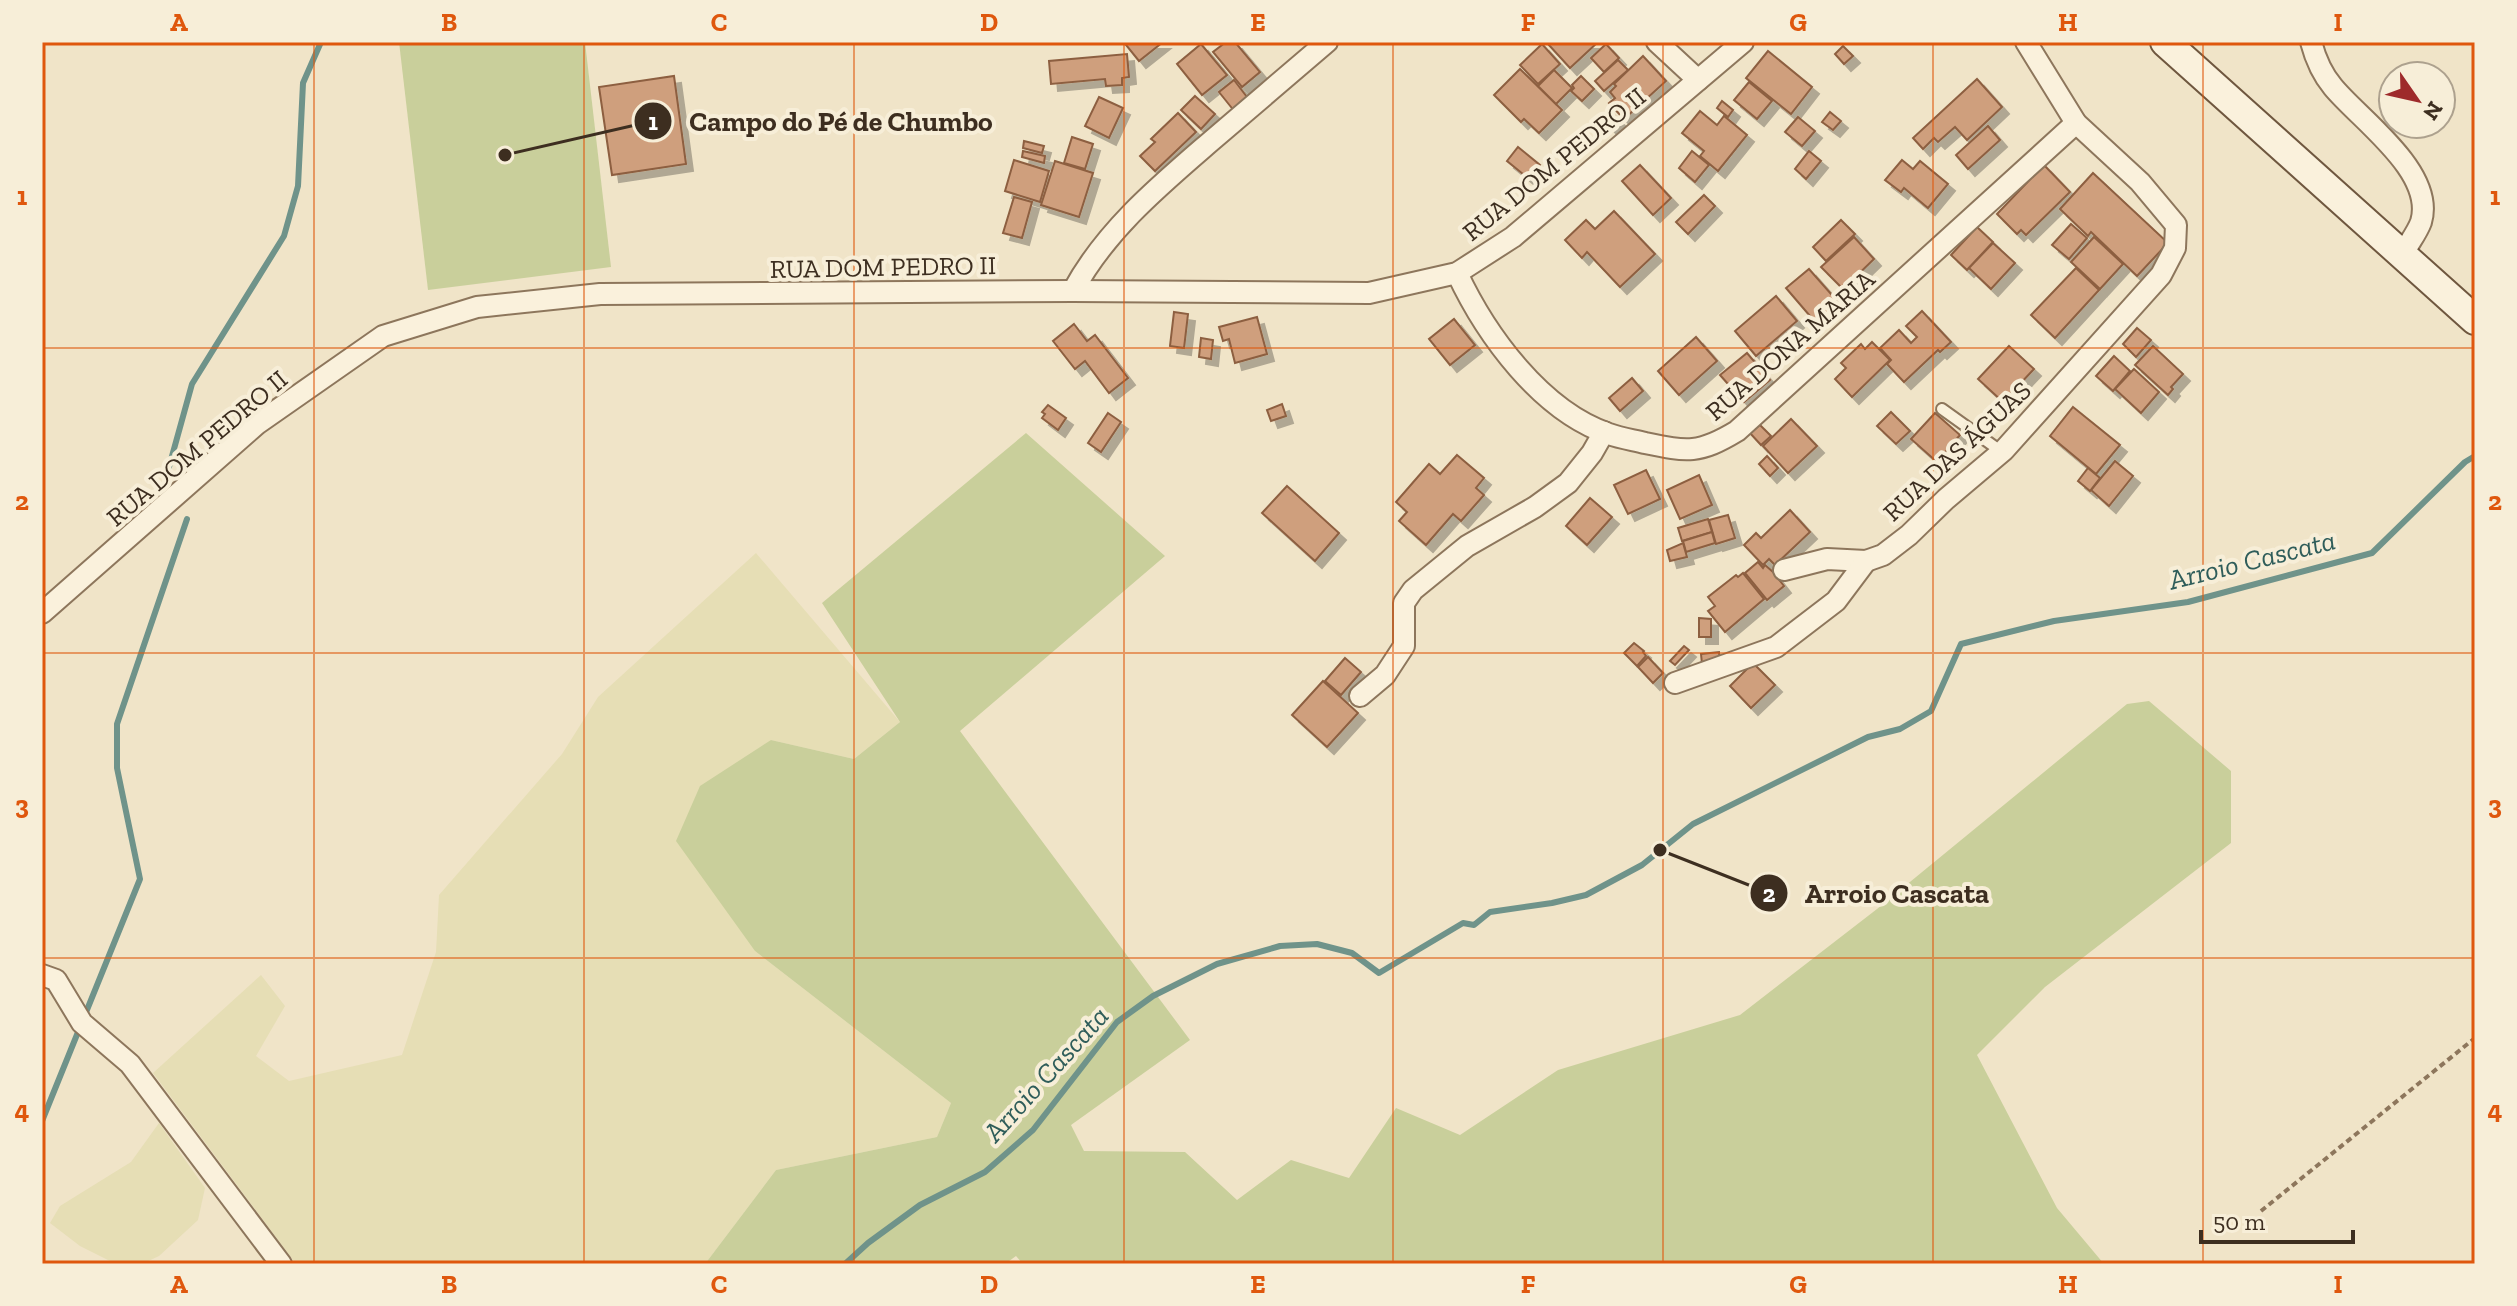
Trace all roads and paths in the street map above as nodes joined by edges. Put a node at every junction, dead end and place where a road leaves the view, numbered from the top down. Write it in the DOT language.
graph roads {
  1 [pos="1327,42"];
  2 [pos="1657,42"];
  3 [pos="1743,42"];
  4 [pos="2026,42"];
  5 [pos="2165,42"];
  6 [pos="2311,42"];
  7 [pos="1698,80"];
  8 [pos="2076,123"];
  9 [pos="2403,254"];
  10 [pos="1457,273"];
  11 [pos="1073,291"];
  12 [pos="2475,320"];
  13 [pos="1942,409"];
  14 [pos="1604,432"];
  15 [pos="2002,452"];
  16 [pos="1866,561"];
  17 [pos="1784,570"];
  18 [pos="42,613"];
  19 [pos="1675,683"];
  20 [pos="1360,696"];
  21 [pos="42,975"];
  22 [pos="2475,1038"];
  23 [pos="2261,1211"];
  24 [pos="281,1264"];
  1 -- 11 [label="street"];
  2 -- 7 [label="street"];
  3 -- 7 [label="street, RUA DOM PEDRO II"];
  4 -- 8 [label="street"];
  5 -- 9 [label="main road"];
  6 -- 9 [label="street"];
  7 -- 10 [label="street, RUA DOM PEDRO II"];
  8 -- 14 [label="street, RUA DONA MARIA"];
  8 -- 15 [label="street, RUA DAS ÁGUAS"];
  9 -- 12 [label="main road"];
  10 -- 11 [label="street, RUA DOM PEDRO II"];
  10 -- 14 [label="street, RUA DONA MARIA"];
  11 -- 18 [label="street, RUA DOM PEDRO II"];
  13 -- 15 [label="lane"];
  14 -- 20 [label="street"];
  15 -- 16 [label="street, RUA DAS ÁGUAS"];
  16 -- 17 [label="street"];
  16 -- 19 [label="street"];
  21 -- 24 [label="street"];
  22 -- 23 [label="path"];
}
